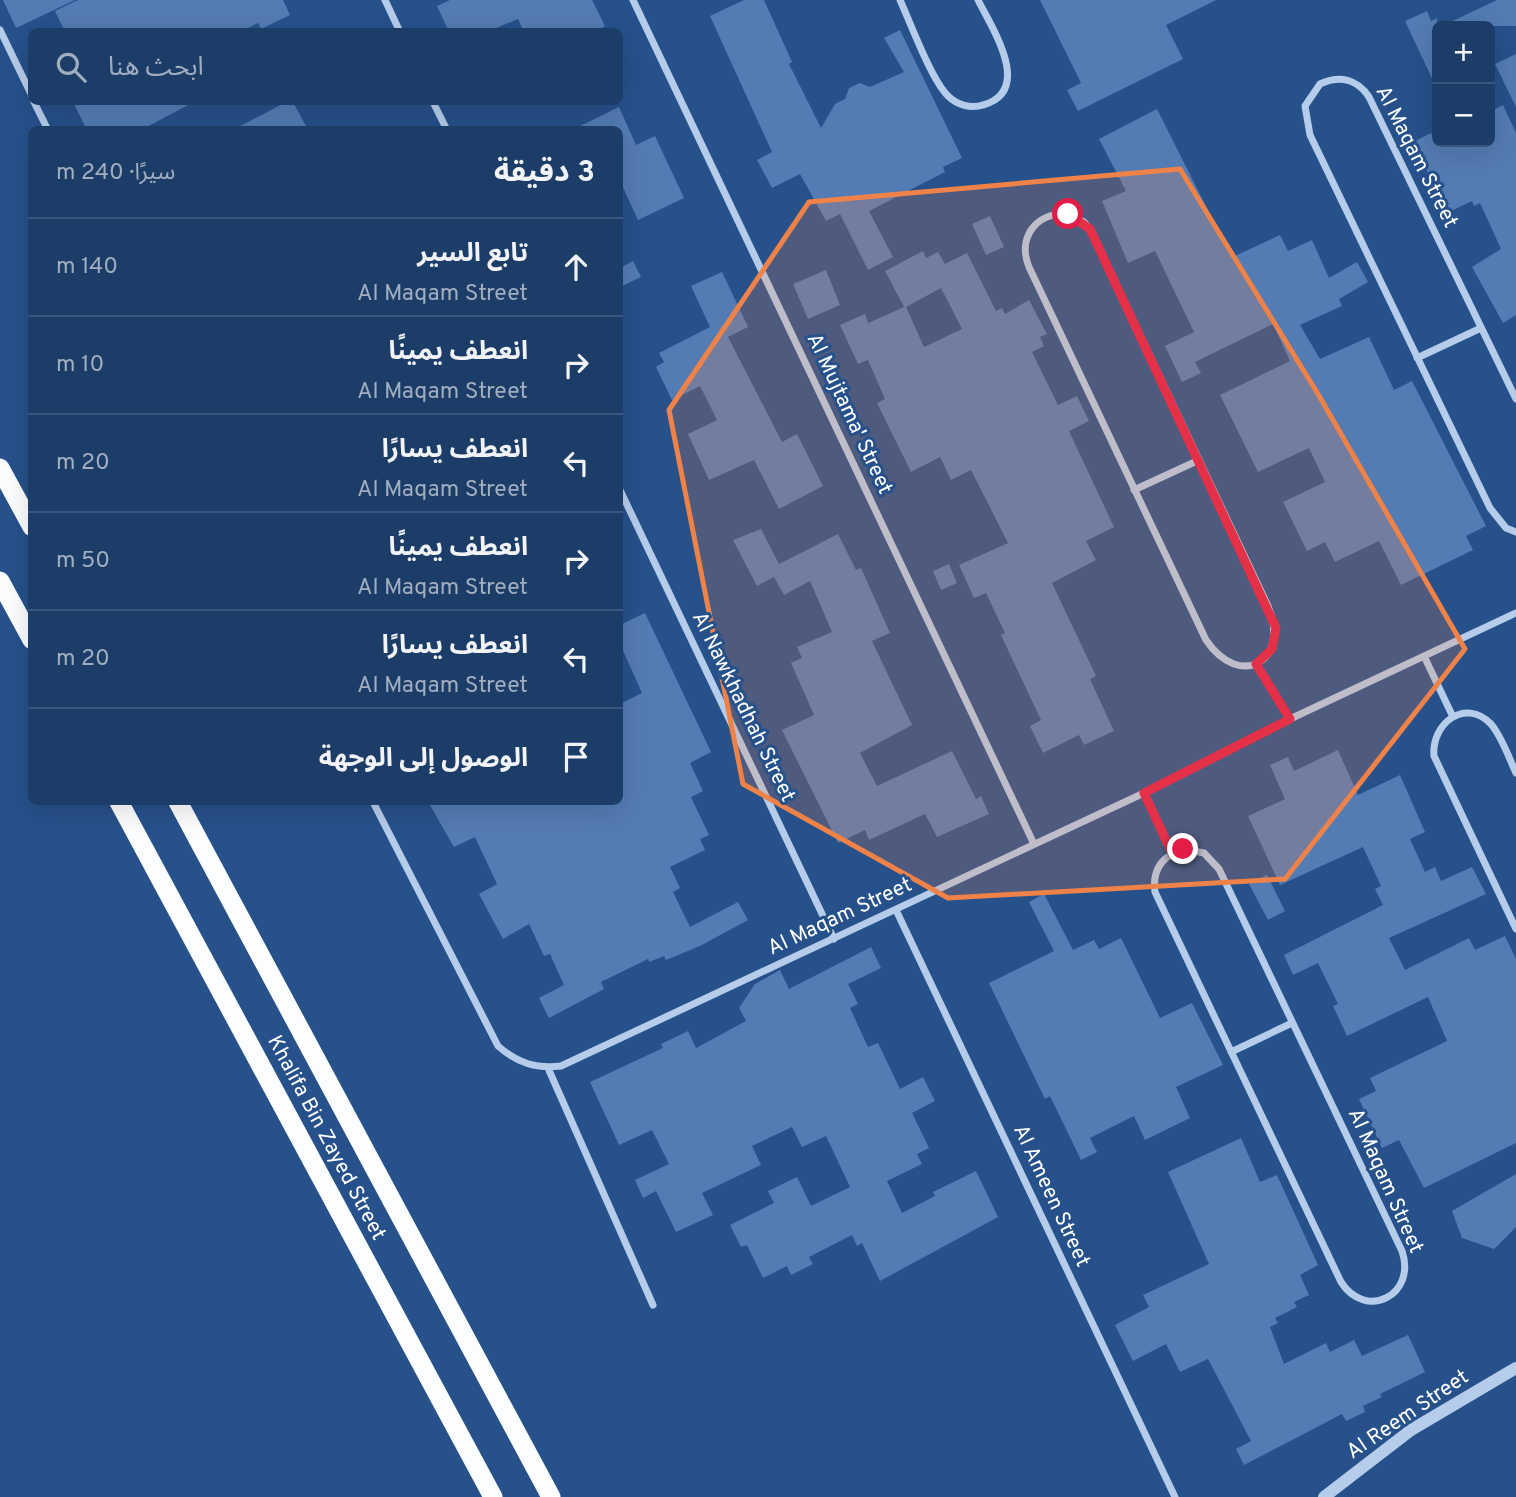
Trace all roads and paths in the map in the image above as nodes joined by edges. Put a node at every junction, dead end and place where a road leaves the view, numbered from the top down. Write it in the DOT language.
graph roads {
  1 [pos="385,0"];
  2 [pos="633,0"];
  3 [pos="900,0"];
  4 [pos="978,0"];
  5 [pos="398,28"];
  6 [pos="0,30"];
  7 [pos="28,88"];
  8 [pos="36,105"];
  9 [pos="434,105"];
  10 [pos="46,126"];
  11 [pos="445,126"];
  12 [pos="1482,328"];
  13 [pos="1417,358"];
  14 [pos="1516,399"];
  15 [pos="1199,460"];
  16 [pos="0,468"];
  17 [pos="1134,490"];
  18 [pos="623,496"];
  19 [pos="28,520"];
  20 [pos="1516,532"];
  21 [pos="0,581"];
  22 [pos="1516,612"];
  23 [pos="28,632"];
  24 [pos="1424,656"];
  25 [pos="1256,664"];
  26 [pos="1453,717"];
  27 [pos="1290,719"];
  28 [pos="1516,773"];
  29 [pos="1144,793"];
  30 [pos="121,805"];
  31 [pos="180,805"];
  32 [pos="375,805"];
  33 [pos="1034,844"];
  34 [pos="1172,853"];
  35 [pos="896,910"];
  36 [pos="1516,927"];
  37 [pos="834,939"];
  38 [pos="1292,1023"];
  39 [pos="1231,1052"];
  40 [pos="548,1068"];
  41 [pos="653,1305"];
  42 [pos="1516,1368"];
  43 [pos="493,1497"];
  44 [pos="551,1497"];
  45 [pos="1175,1497"];
  46 [pos="1324,1497"];
  1 -- 5 [label="street"];
  2 -- 33 [label="street, Al Mujtama' Street"];
  3 -- 4 [label="street"];
  6 -- 7 [label="street"];
  8 -- 10 [label="street"];
  9 -- 11 [label="street"];
  12 -- 13 [label="street"];
  12 -- 13 [label="street, Al Maqam Street"];
  12 -- 14 [label="street, Al Maqam Street"];
  13 -- 20 [label="street, Al Maqam Street"];
  15 -- 17 [label="street"];
  15 -- 17 [label="street"];
  15 -- 25 [label="street"];
  16 -- 19 [label="highway"];
  17 -- 25 [label="street"];
  18 -- 37 [label="street, Al Nawkhadhah Street"];
  21 -- 23 [label="highway"];
  22 -- 24 [label="street, Al Maqam Street"];
  24 -- 26 [label="street"];
  24 -- 27 [label="street, Al Maqam Street"];
  25 -- 27 [label="street"];
  26 -- 28 [label="street"];
  26 -- 36 [label="street"];
  27 -- 29 [label="street, Al Maqam Street"];
  29 -- 33 [label="street, Al Maqam Street"];
  29 -- 34 [label="street"];
  30 -- 43 [label="highway, Khalifa Bin Zayed Street"];
  31 -- 44 [label="highway, Khalifa Bin Zayed Street"];
  32 -- 40 [label="street"];
  33 -- 35 [label="street, Al Maqam Street"];
  34 -- 38 [label="street, Al Maqam Street"];
  34 -- 39 [label="street, Al Maqam Street"];
  35 -- 37 [label="street, Al Maqam Street"];
  35 -- 45 [label="street, Al Ameen Street"];
  37 -- 40 [label="street, Al Maqam Street"];
  38 -- 39 [label="street"];
  38 -- 39 [label="street, Al Maqam Street"];
  40 -- 41 [label="street"];
  42 -- 46 [label="street, Al Reem Street"];
}
